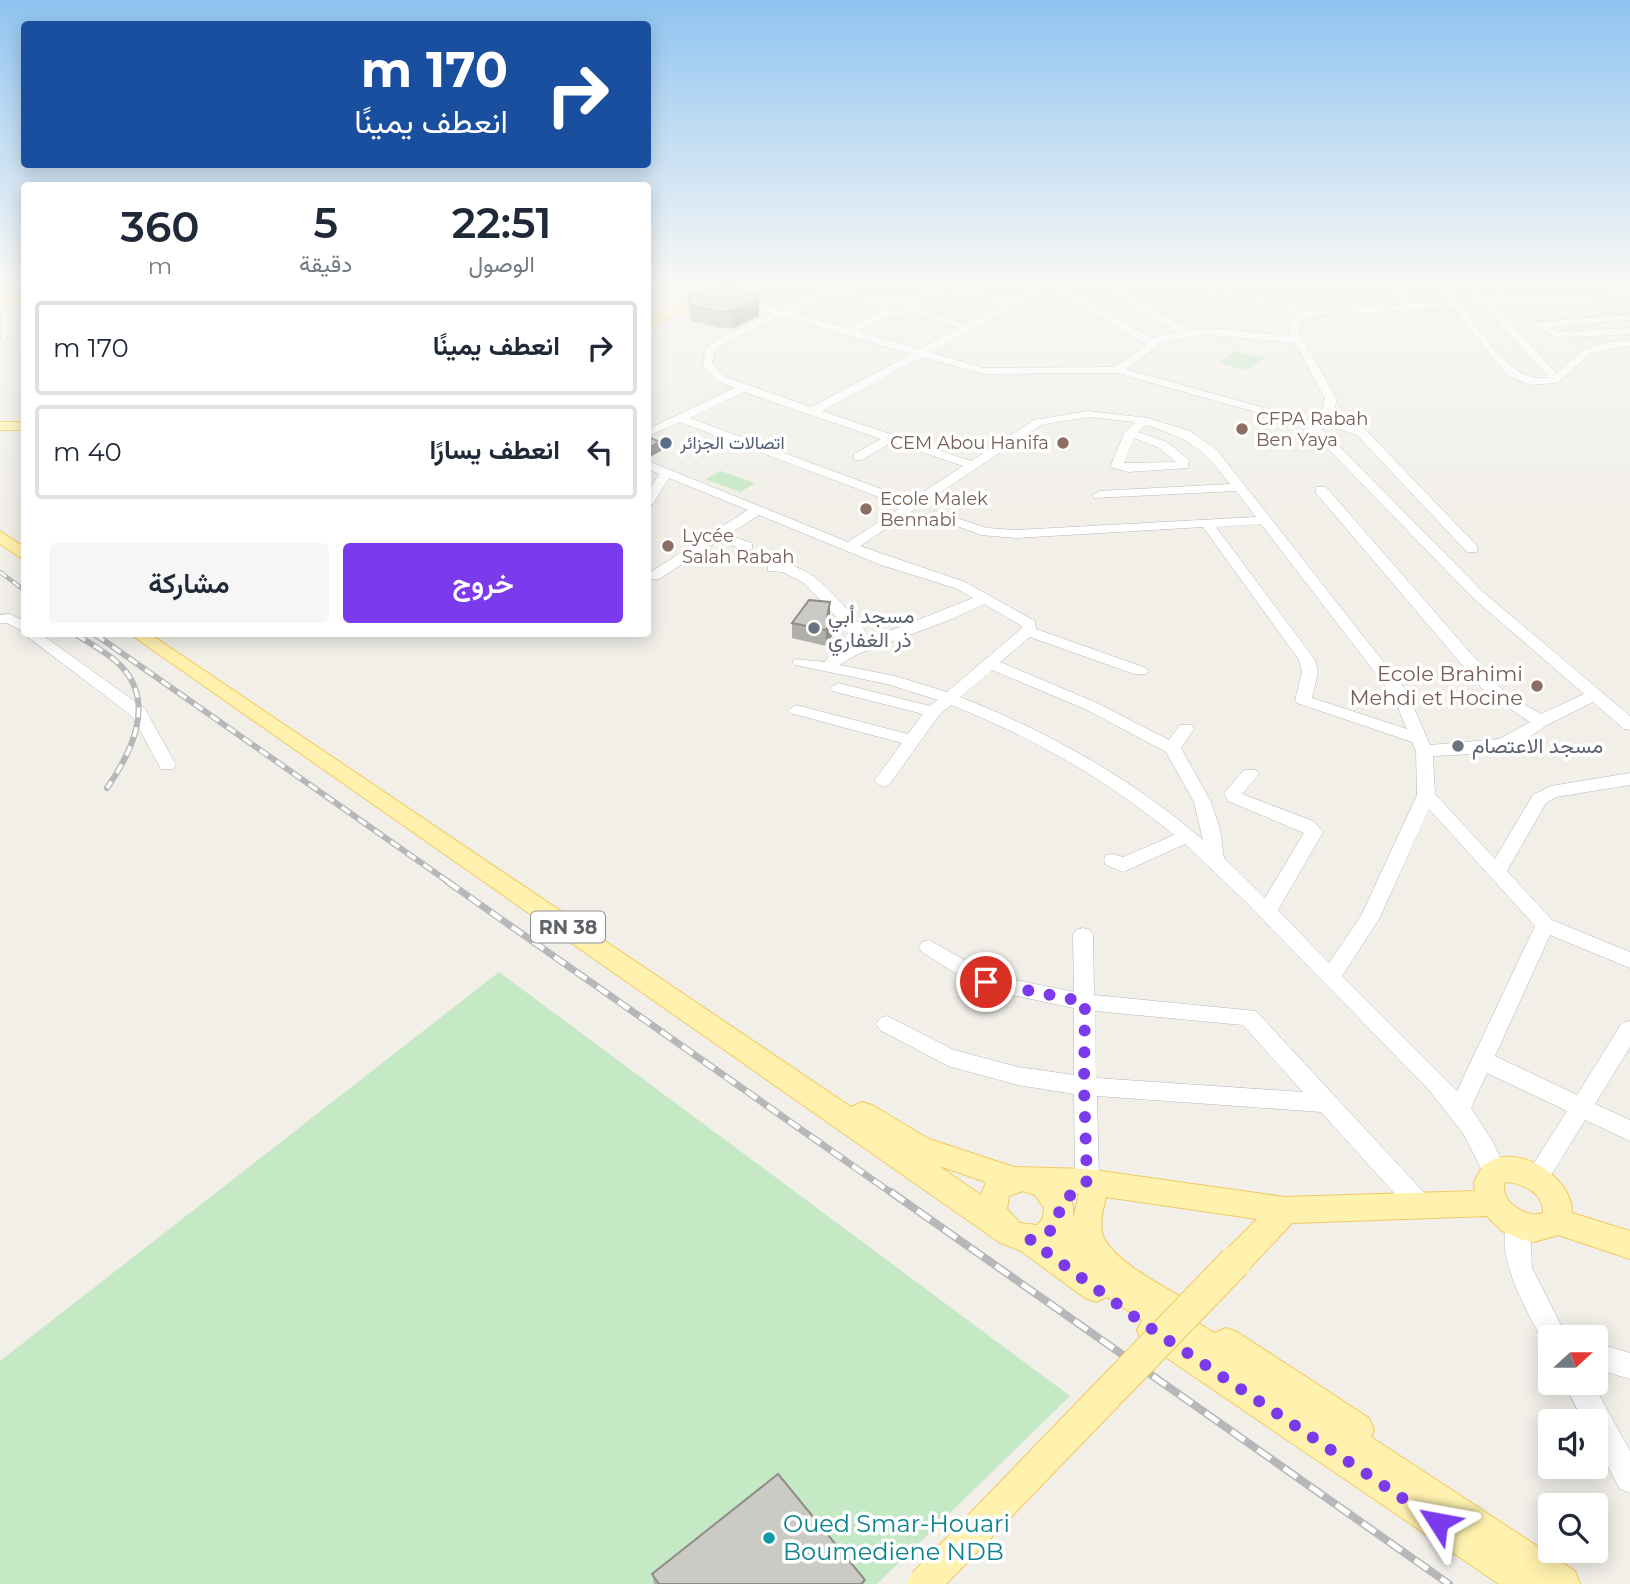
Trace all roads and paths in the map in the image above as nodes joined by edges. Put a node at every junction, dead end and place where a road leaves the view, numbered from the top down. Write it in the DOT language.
graph roads {
  1 [pos="708,358"];
  2 [pos="914,358"];
  3 [pos="936,358"];
  4 [pos="1134,358"];
  5 [pos="1307,358"];
  6 [pos="1499,358"];
  7 [pos="1537,358"];
  8 [pos="1576,358"];
  9 [pos="1116,370"];
  10 [pos="1557,380"];
  11 [pos="743,388"];
  12 [pos="813,411"];
  13 [pos="680,418"];
  14 [pos="1144,420"];
  15 [pos="1314,421"];
  16 [pos="0,426"];
  17 [pos="21,426"];
  18 [pos="0,431"];
  19 [pos="21,432"];
  20 [pos="651,432"];
  21 [pos="1130,433"];
  22 [pos="891,438"];
  23 [pos="858,457"];
  24 [pos="971,465"];
  25 [pos="651,466"];
  26 [pos="666,473"];
  27 [pos="1238,487"];
  28 [pos="1321,490"];
  29 [pos="1099,495"];
  30 [pos="651,496"];
  31 [pos="912,505"];
  32 [pos="757,510"];
  33 [pos="935,515"];
  34 [pos="1264,520"];
  35 [pos="1207,524"];
  36 [pos="0,528"];
  37 [pos="0,536"];
  38 [pos="716,536"];
  39 [pos="21,545"];
  40 [pos="747,546"];
  41 [pos="851,546"];
  42 [pos="1472,548"];
  43 [pos="21,553"];
  44 [pos="774,568"];
  45 [pos="654,576"];
  46 [pos="983,600"];
  47 [pos="0,619"];
  48 [pos="21,626"];
  49 [pos="1028,631"];
  50 [pos="36,637"];
  51 [pos="143,637"];
  52 [pos="155,637"];
  53 [pos="864,645"];
  54 [pos="800,662"];
  55 [pos="991,664"];
  56 [pos="830,668"];
  57 [pos="1140,671"];
  58 [pos="838,688"];
  59 [pos="1592,696"];
  60 [pos="952,699"];
  61 [pos="796,710"];
  62 [pos="933,712"];
  63 [pos="1541,721"];
  64 [pos="1630,725"];
  65 [pos="1186,729"];
  66 [pos="911,740"];
  67 [pos="1420,744"];
  68 [pos="1172,748"];
  69 [pos="167,765"];
  70 [pos="1250,774"];
  71 [pos="1630,779"];
  72 [pos="883,781"];
  73 [pos="1426,795"];
  74 [pos="1187,836"];
  75 [pos="1113,860"];
  76 [pos="1215,863"];
  77 [pos="1496,874"];
  78 [pos="1266,913"];
  79 [pos="1545,925"];
  80 [pos="1083,935"];
  81 [pos="929,947"];
  82 [pos="1630,960"];
  83 [pos="1330,977"];
  84 [pos="1085,1002"];
  85 [pos="693,1007"];
  86 [pos="887,1024"];
  87 [pos="1630,1028"];
  88 [pos="1482,1060"];
  89 [pos="1084,1086"];
  90 [pos="1329,1103"];
  91 [pos="1580,1107"];
  92 [pos="1459,1110"];
  93 [pos="1630,1131"];
  94 [pos="1495,1173"];
  95 [pos="1536,1178"];
  96 [pos="1023,1179"];
  97 [pos="1092,1183"];
  98 [pos="1492,1203"];
  99 [pos="1422,1207"];
  100 [pos="1284,1210"];
  101 [pos="1059,1212"];
  102 [pos="1556,1221"];
  103 [pos="997,1223"];
  104 [pos="1518,1225"];
  105 [pos="1030,1240"];
  106 [pos="1630,1245"];
  107 [pos="1547,1325"];
  108 [pos="1608,1360"];
  109 [pos="1630,1366"];
  110 [pos="1584,1395"];
  111 [pos="1630,1479"];
  112 [pos="1444,1507"];
  113 [pos="924,1584"];
  114 [pos="1530,1584"];
  115 [pos="1562,1584"];
  1 -- 11 [label="street"];
  2 -- 12 [label="street"];
  3 -- 9 [label="street"];
  4 -- 9 [label="street"];
  5 -- 15 [label="street"];
  6 -- 10 [label="street"];
  7 -- 10 [label="street"];
  8 -- 10 [label="street"];
  9 -- 15 [label="street"];
  11 -- 12 [label="street"];
  11 -- 13 [label="street"];
  12 -- 22 [label="street"];
  13 -- 20 [label="street"];
  13 -- 31 [label="street"];
  14 -- 21 [label="street"];
  14 -- 24 [label="street"];
  14 -- 27 [label="street"];
  15 -- 42 [label="street"];
  15 -- 59 [label="street"];
  16 -- 17 [label="main road"];
  18 -- 19 [label="main road"];
  21 -- 21 [label="street"];
  22 -- 23 [label="street"];
  22 -- 24 [label="street"];
  24 -- 31 [label="street"];
  25 -- 26 [label="street"];
  26 -- 30 [label="street"];
  26 -- 32 [label="street"];
  27 -- 29 [label="street"];
  27 -- 34 [label="street"];
  28 -- 63 [label="street"];
  31 -- 41 [label="street"];
  32 -- 38 [label="street"];
  32 -- 41 [label="street"];
  33 -- 35 [label="street"];
  34 -- 35 [label="street"];
  34 -- 67 [label="street"];
  35 -- 67 [label="street"];
  36 -- 39 [label="main road"];
  37 -- 43 [label="main road"];
  38 -- 40 [label="street"];
  38 -- 45 [label="street"];
  41 -- 46 [label="street"];
  44 -- 53 [label="street"];
  46 -- 49 [label="street"];
  46 -- 53 [label="street"];
  47 -- 48 [label="street"];
  49 -- 55 [label="street"];
  49 -- 57 [label="street"];
  50 -- 69 [label="street"];
  51 -- 85 [label="main road, RN 38"];
  52 -- 85 [label="main road, RN 38"];
  53 -- 56 [label="street"];
  54 -- 56 [label="street"];
  55 -- 60 [label="street"];
  55 -- 68 [label="street"];
  56 -- 60 [label="street"];
  58 -- 62 [label="street"];
  59 -- 63 [label="street"];
  59 -- 64 [label="street"];
  60 -- 62 [label="street"];
  60 -- 74 [label="street"];
  61 -- 66 [label="street"];
  62 -- 66 [label="street"];
  63 -- 67 [label="street"];
  65 -- 68 [label="street"];
  66 -- 72 [label="street"];
  67 -- 73 [label="street"];
  68 -- 76 [label="street"];
  70 -- 78 [label="street"];
  71 -- 77 [label="street"];
  73 -- 77 [label="street"];
  73 -- 83 [label="street"];
  74 -- 75 [label="street"];
  74 -- 76 [label="street"];
  76 -- 78 [label="street"];
  77 -- 79 [label="street"];
  78 -- 83 [label="street"];
  79 -- 82 [label="street"];
  79 -- 88 [label="street"];
  80 -- 84 [label="street"];
  81 -- 84 [label="street"];
  83 -- 92 [label="street"];
  84 -- 89 [label="street"];
  84 -- 90 [label="street"];
  85 -- 96 [label="main road, RN 38"];
  85 -- 103 [label="main road, RN 38"];
  86 -- 89 [label="street"];
  87 -- 91 [label="street"];
  88 -- 91 [label="street"];
  88 -- 92 [label="street"];
  89 -- 90 [label="street"];
  89 -- 97 [label="street"];
  90 -- 99 [label="street"];
  91 -- 93 [label="street"];
  91 -- 95 [label="street"];
  92 -- 94 [label="street"];
  94 -- 95 [label="main road"];
  94 -- 98 [label="main road"];
  95 -- 102 [label="main road"];
  96 -- 97 [label="main road"];
  96 -- 101 [label="main road, RN 38"];
  96 -- 103 [label="main road"];
  97 -- 100 [label="main road"];
  97 -- 101 [label="main road"];
  97 -- 112 [label="main road"];
  98 -- 99 [label="main road"];
  98 -- 104 [label="main road"];
  99 -- 100 [label="main road"];
  100 -- 113 [label="main road, bridge"];
  101 -- 105 [label="main road"];
  101 -- 112 [label="main road, RN 38"];
  102 -- 104 [label="main road"];
  102 -- 106 [label="main road"];
  103 -- 105 [label="main road, RN 38"];
  104 -- 107 [label="street"];
  105 -- 114 [label="main road, RN 38"];
  108 -- 109 [label="street"];
  110 -- 111 [label="street"];
  112 -- 115 [label="main road, RN 38"];
}
